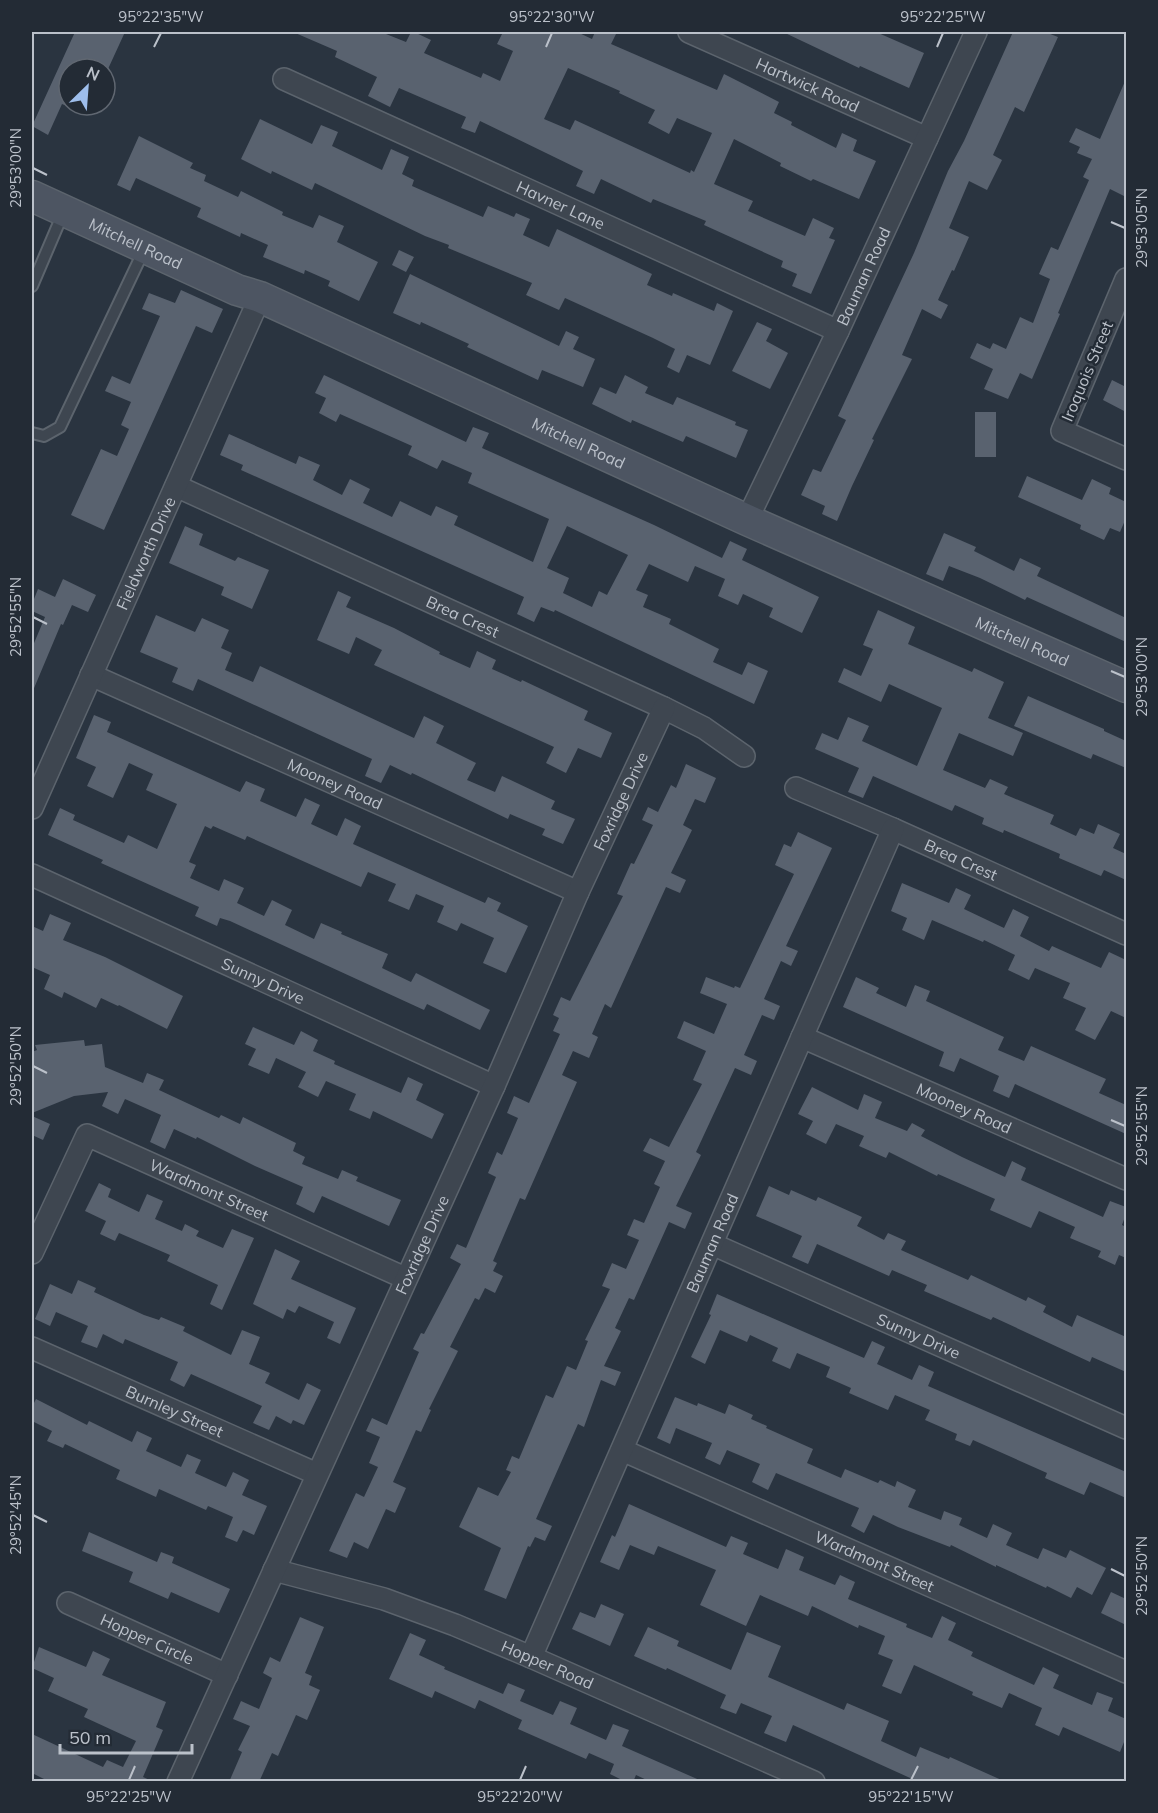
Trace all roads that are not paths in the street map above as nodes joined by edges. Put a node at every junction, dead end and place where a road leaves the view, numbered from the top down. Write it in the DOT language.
graph roads {
  1 [pos="689,32"];
  2 [pos="976,32"];
  3 [pos="284,79"];
  4 [pos="927,138"];
  5 [pos="32,196"];
  6 [pos="64,211"];
  7 [pos="145,248"];
  8 [pos="1126,279"];
  9 [pos="32,286"];
  10 [pos="260,297"];
  11 [pos="838,331"];
  12 [pos="32,433"];
  13 [pos="1126,459"];
  14 [pos="176,486"];
  15 [pos="747,520"];
  16 [pos="92,675"];
  17 [pos="1126,687"];
  18 [pos="664,708"];
  19 [pos="744,756"];
  20 [pos="796,788"];
  21 [pos="32,808"];
  22 [pos="893,829"];
  23 [pos="32,875"];
  24 [pos="578,892"];
  25 [pos="1126,934"];
  26 [pos="802,1037"];
  27 [pos="494,1086"];
  28 [pos="1126,1179"];
  29 [pos="712,1244"];
  30 [pos="32,1253"];
  31 [pos="405,1278"];
  32 [pos="32,1348"];
  33 [pos="1126,1428"];
  34 [pos="622,1450"];
  35 [pos="317,1474"];
  36 [pos="274,1570"];
  37 [pos="68,1603"];
  38 [pos="531,1657"];
  39 [pos="1126,1672"];
  40 [pos="227,1675"];
  41 [pos="178,1782"];
  42 [pos="814,1782"];
  1 -- 4 [label="street, Hartwick Road"];
  2 -- 4 [label="street, Bauman Road"];
  3 -- 11 [label="street, Havner Lane"];
  4 -- 11 [label="street, Bauman Road"];
  5 -- 6 [label="street, Mitchell Road"];
  6 -- 7 [label="street, Mitchell Road"];
  6 -- 9 [label="lane"];
  7 -- 10 [label="street, Mitchell Road"];
  7 -- 12 [label="lane"];
  8 -- 13 [label="street, Iroquois Street"];
  10 -- 14 [label="street, Fieldworth Drive"];
  10 -- 15 [label="street, Mitchell Road"];
  11 -- 15 [label="street, Bauman Road"];
  14 -- 16 [label="street, Fieldworth Drive"];
  14 -- 18 [label="street, Brea Crest"];
  15 -- 17 [label="street, Mitchell Road"];
  16 -- 21 [label="street, Fieldworth Drive"];
  16 -- 24 [label="street, Mooney Road"];
  18 -- 19 [label="street, Brea Crest"];
  18 -- 24 [label="street, Foxridge Drive"];
  20 -- 22 [label="street, Brea Crest"];
  22 -- 25 [label="street, Brea Crest"];
  22 -- 26 [label="street, Bauman Road"];
  23 -- 27 [label="street, Sunny Drive"];
  24 -- 27 [label="street, Foxridge Drive"];
  26 -- 28 [label="street, Mooney Road"];
  26 -- 29 [label="street, Bauman Road"];
  27 -- 31 [label="street, Foxridge Drive"];
  29 -- 33 [label="street, Sunny Drive"];
  29 -- 34 [label="street, Bauman Road"];
  30 -- 31 [label="street, Wardmont Street"];
  31 -- 35 [label="street, Foxridge Drive"];
  32 -- 35 [label="street, Burnley Street"];
  34 -- 38 [label="street, Bauman Road"];
  34 -- 39 [label="street, Wardmont Street"];
  35 -- 36 [label="street, Foxridge Drive"];
  36 -- 38 [label="street, Hopper Road"];
  36 -- 40 [label="street, Foxridge Drive"];
  37 -- 40 [label="street, Hopper Circle"];
  38 -- 42 [label="street, Hopper Road"];
  40 -- 41 [label="street, Foxridge Drive"];
}
